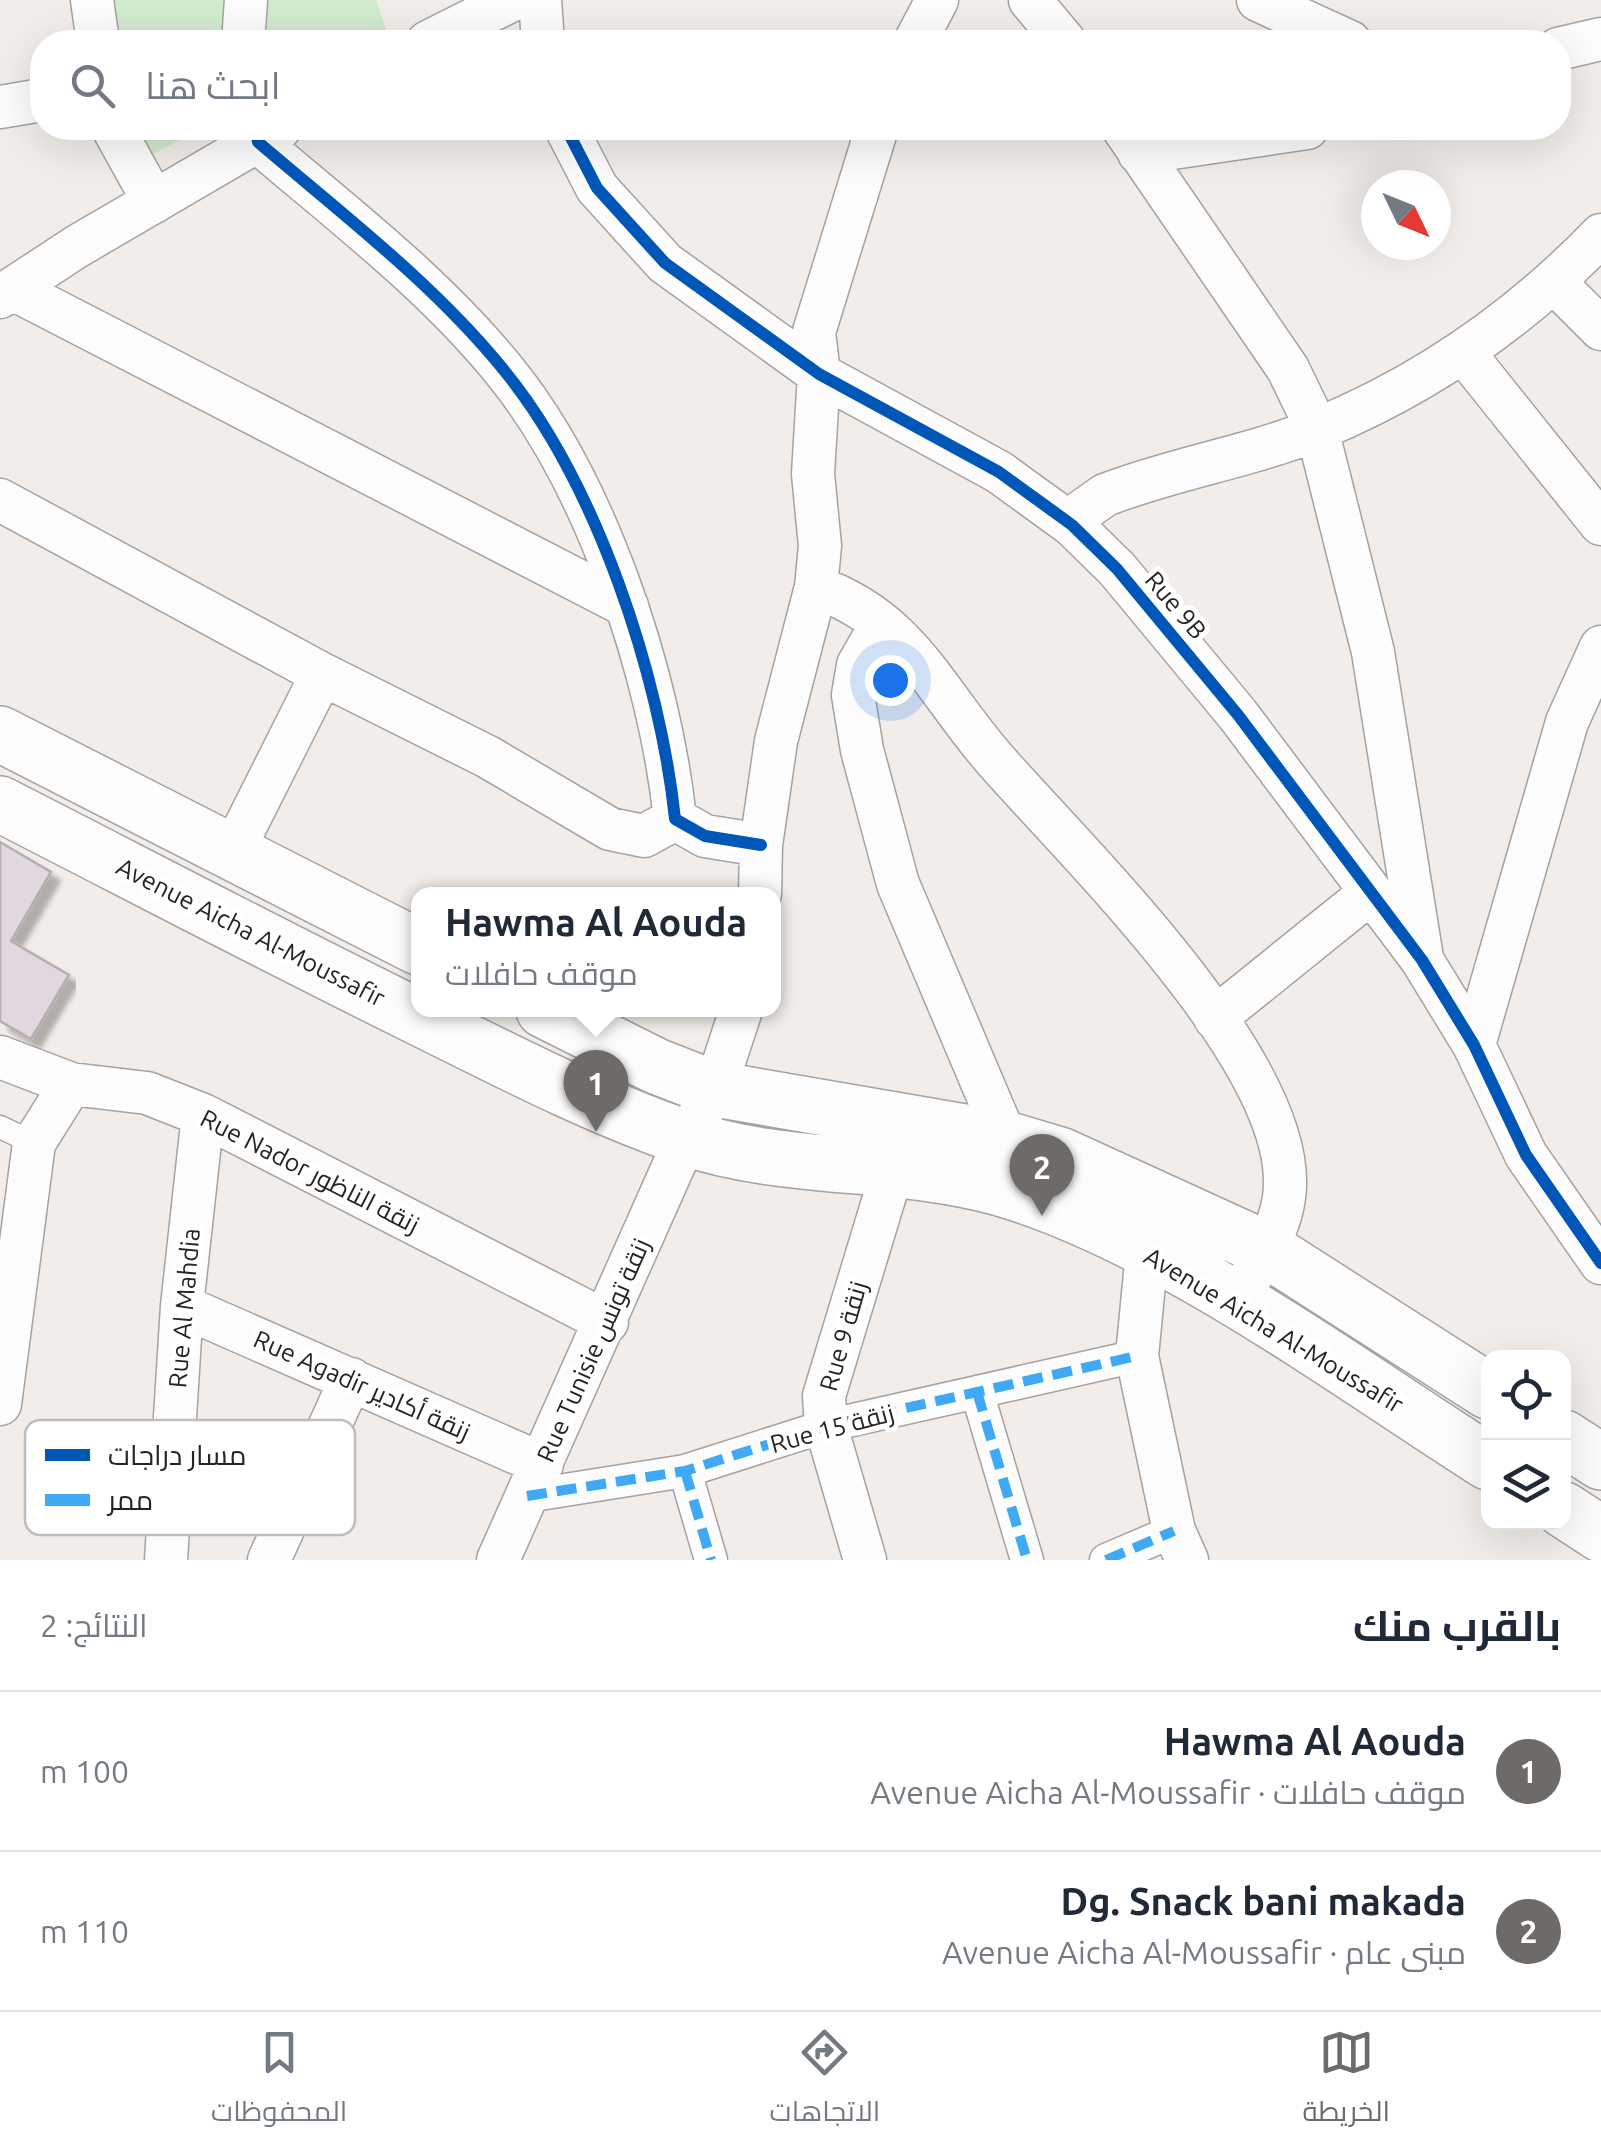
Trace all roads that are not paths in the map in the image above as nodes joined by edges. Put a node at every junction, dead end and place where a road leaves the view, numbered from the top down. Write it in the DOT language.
graph roads {
  1 [pos="92,0"];
  2 [pos="246,0"];
  3 [pos="512,0"];
  4 [pos="540,0"];
  5 [pos="937,0"];
  6 [pos="1030,0"];
  7 [pos="1258,0"];
  8 [pos="96,30"];
  9 [pos="243,30"];
  10 [pos="452,30"];
  11 [pos="541,30"];
  12 [pos="921,30"];
  13 [pos="1055,30"];
  14 [pos="1324,30"];
  15 [pos="1601,38"];
  16 [pos="1571,45"];
  17 [pos="30,102"];
  18 [pos="0,107"];
  19 [pos="119,140"];
  20 [pos="251,140"];
  21 [pos="272,140"];
  22 [pos="572,140"];
  23 [pos="873,140"];
  24 [pos="1131,140"];
  25 [pos="154,202"];
  26 [pos="1601,235"];
  27 [pos="1555,283"];
  28 [pos="7,293"];
  29 [pos="1601,329"];
  30 [pos="1464,353"];
  31 [pos="818,374"];
  32 [pos="1317,429"];
  33 [pos="0,500"];
  34 [pos="1601,524"];
  35 [pos="1072,525"];
  36 [pos="816,587"];
  37 [pos="626,606"];
  38 [pos="881,624"];
  39 [pos="1601,647"];
  40 [pos="322,674"];
  41 [pos="792,686"];
  42 [pos="853,695"];
  43 [pos="0,734"];
  44 [pos="0,804"];
  45 [pos="674,819"];
  46 [pos="760,845"];
  47 [pos="232,853"];
  48 [pos="760,887"];
  49 [pos="1369,894"];
  50 [pos="411,942"];
  51 [pos="1422,960"];
  52 [pos="411,1012"];
  53 [pos="420,1017"];
  54 [pos="558,1017"];
  55 [pos="739,1017"];
  56 [pos="1216,1018"];
  57 [pos="1474,1045"];
  58 [pos="0,1057"];
  59 [pos="71,1084"];
  60 [pos="714,1089"];
  61 [pos="203,1116"];
  62 [pos="17,1135"];
  63 [pos="686,1138"];
  64 [pos="1006,1139"];
  65 [pos="892,1172"];
  66 [pos="1266,1249"];
  67 [pos="1599,1250"];
  68 [pos="1147,1253"];
  69 [pos="1236,1302"];
  70 [pos="182,1306"];
  71 [pos="607,1322"];
  72 [pos="1136,1356"];
  73 [pos="3,1358"];
  74 [pos="350,1379"];
  75 [pos="1481,1387"];
  76 [pos="977,1392"];
  77 [pos="0,1404"];
  78 [pos="175,1420"];
  79 [pos="332,1420"];
  80 [pos="826,1426"];
  81 [pos="1567,1440"];
  82 [pos="1481,1458"];
  83 [pos="1601,1462"];
  84 [pos="684,1471"];
  85 [pos="534,1480"];
  86 [pos="1571,1515"];
  87 [pos="1601,1534"];
  88 [pos="168,1535"];
  89 [pos="280,1535"];
  90 [pos="1180,1545"];
  91 [pos="166,1560"];
  92 [pos="269,1560"];
  93 [pos="498,1560"];
  94 [pos="710,1560"];
  95 [pos="865,1560"];
  96 [pos="1028,1560"];
  97 [pos="1106,1560"];
  1 -- 8 [label="street"];
  2 -- 9 [label="street"];
  3 -- 10 [label="street"];
  4 -- 11 [label="street"];
  5 -- 12 [label="street"];
  6 -- 13 [label="street"];
  7 -- 14 [label="street"];
  15 -- 16 [label="street"];
  17 -- 18 [label="street"];
  19 -- 25 [label="street"];
  20 -- 25 [label="street"];
  21 -- 37 [label="street"];
  22 -- 31 [label="street, Rue 9B"];
  23 -- 31 [label="street"];
  24 -- 32 [label="street"];
  25 -- 28 [label="street"];
  26 -- 27 [label="street"];
  27 -- 29 [label="street"];
  27 -- 30 [label="street"];
  28 -- 37 [label="street"];
  30 -- 32 [label="street"];
  30 -- 34 [label="street"];
  31 -- 35 [label="street, Rue 9B"];
  31 -- 36 [label="street"];
  32 -- 35 [label="street"];
  32 -- 51 [label="street"];
  33 -- 40 [label="street"];
  35 -- 49 [label="street, Rue 9B"];
  36 -- 38 [label="street"];
  36 -- 41 [label="street"];
  37 -- 45 [label="street"];
  38 -- 42 [label="street"];
  38 -- 56 [label="street"];
  39 -- 57 [label="street"];
  40 -- 45 [label="street"];
  40 -- 47 [label="street"];
  41 -- 42 [label="street"];
  41 -- 46 [label="street"];
  42 -- 64 [label="street"];
  43 -- 47 [label="main road"];
  44 -- 52 [label="main road, Avenue Aicha Al-Moussafir"];
  45 -- 46 [label="street"];
  46 -- 48 [label="street"];
  47 -- 50 [label="main road"];
  49 -- 51 [label="street, Rue 9B"];
  49 -- 56 [label="street"];
  51 -- 57 [label="street, Rue 9B"];
  53 -- 63 [label="main road, Avenue Aicha Al-Moussafir"];
  54 -- 60 [label="main road"];
  55 -- 60 [label="street, Rue Tunisie زنقة تونس"];
  56 -- 66 [label="street"];
  57 -- 67 [label="street, Rue 9B"];
  58 -- 59 [label="street, Rue Nador زنقة الناظور"];
  59 -- 61 [label="street, Rue Nador زنقة الناظور"];
  59 -- 62 [label="street"];
  60 -- 63 [label="street, Rue Tunisie زنقة تونس"];
  60 -- 64 [label="main road"];
  61 -- 70 [label="street, Rue Al Mahdia"];
  61 -- 71 [label="street, Rue Nador زنقة الناظور"];
  62 -- 73 [label="street"];
  63 -- 65 [label="main road, Avenue Aicha Al-Moussafir"];
  63 -- 71 [label="street, Rue Tunisie زنقة تونس"];
  64 -- 66 [label="main road"];
  65 -- 68 [label="main road, Avenue Aicha Al-Moussafir"];
  65 -- 80 [label="street, Rue 9 زنقة"];
  66 -- 69 [label="street"];
  66 -- 75 [label="main road"];
  68 -- 69 [label="main road, Avenue Aicha Al-Moussafir"];
  68 -- 72 [label="street"];
  69 -- 82 [label="main road, Avenue Aicha Al-Moussafir"];
  70 -- 74 [label="street, Rue Agadir زنقة أكادير"];
  70 -- 78 [label="street, Rue Al Mahdia"];
  71 -- 85 [label="street, Rue Tunisie زنقة تونس"];
  72 -- 76 [label="street, Rue 15 زنقة"];
  72 -- 90 [label="street"];
  73 -- 77 [label="street"];
  74 -- 79 [label="street"];
  74 -- 85 [label="street, Rue Agadir زنقة أكادير"];
  76 -- 80 [label="street, Rue 15 زنقة"];
  76 -- 96 [label="street"];
  80 -- 84 [label="street, Rue 15 زنقة"];
  80 -- 95 [label="street, Rue 9 زنقة"];
  81 -- 83 [label="main road"];
  84 -- 85 [label="street, Rue 15 زنقة"];
  84 -- 94 [label="street"];
  85 -- 93 [label="street, Rue Tunisie زنقة تونس"];
  86 -- 87 [label="main road"];
  88 -- 91 [label="street, Rue Al Mahdia"];
  89 -- 92 [label="street"];
  90 -- 97 [label="street"];
}
